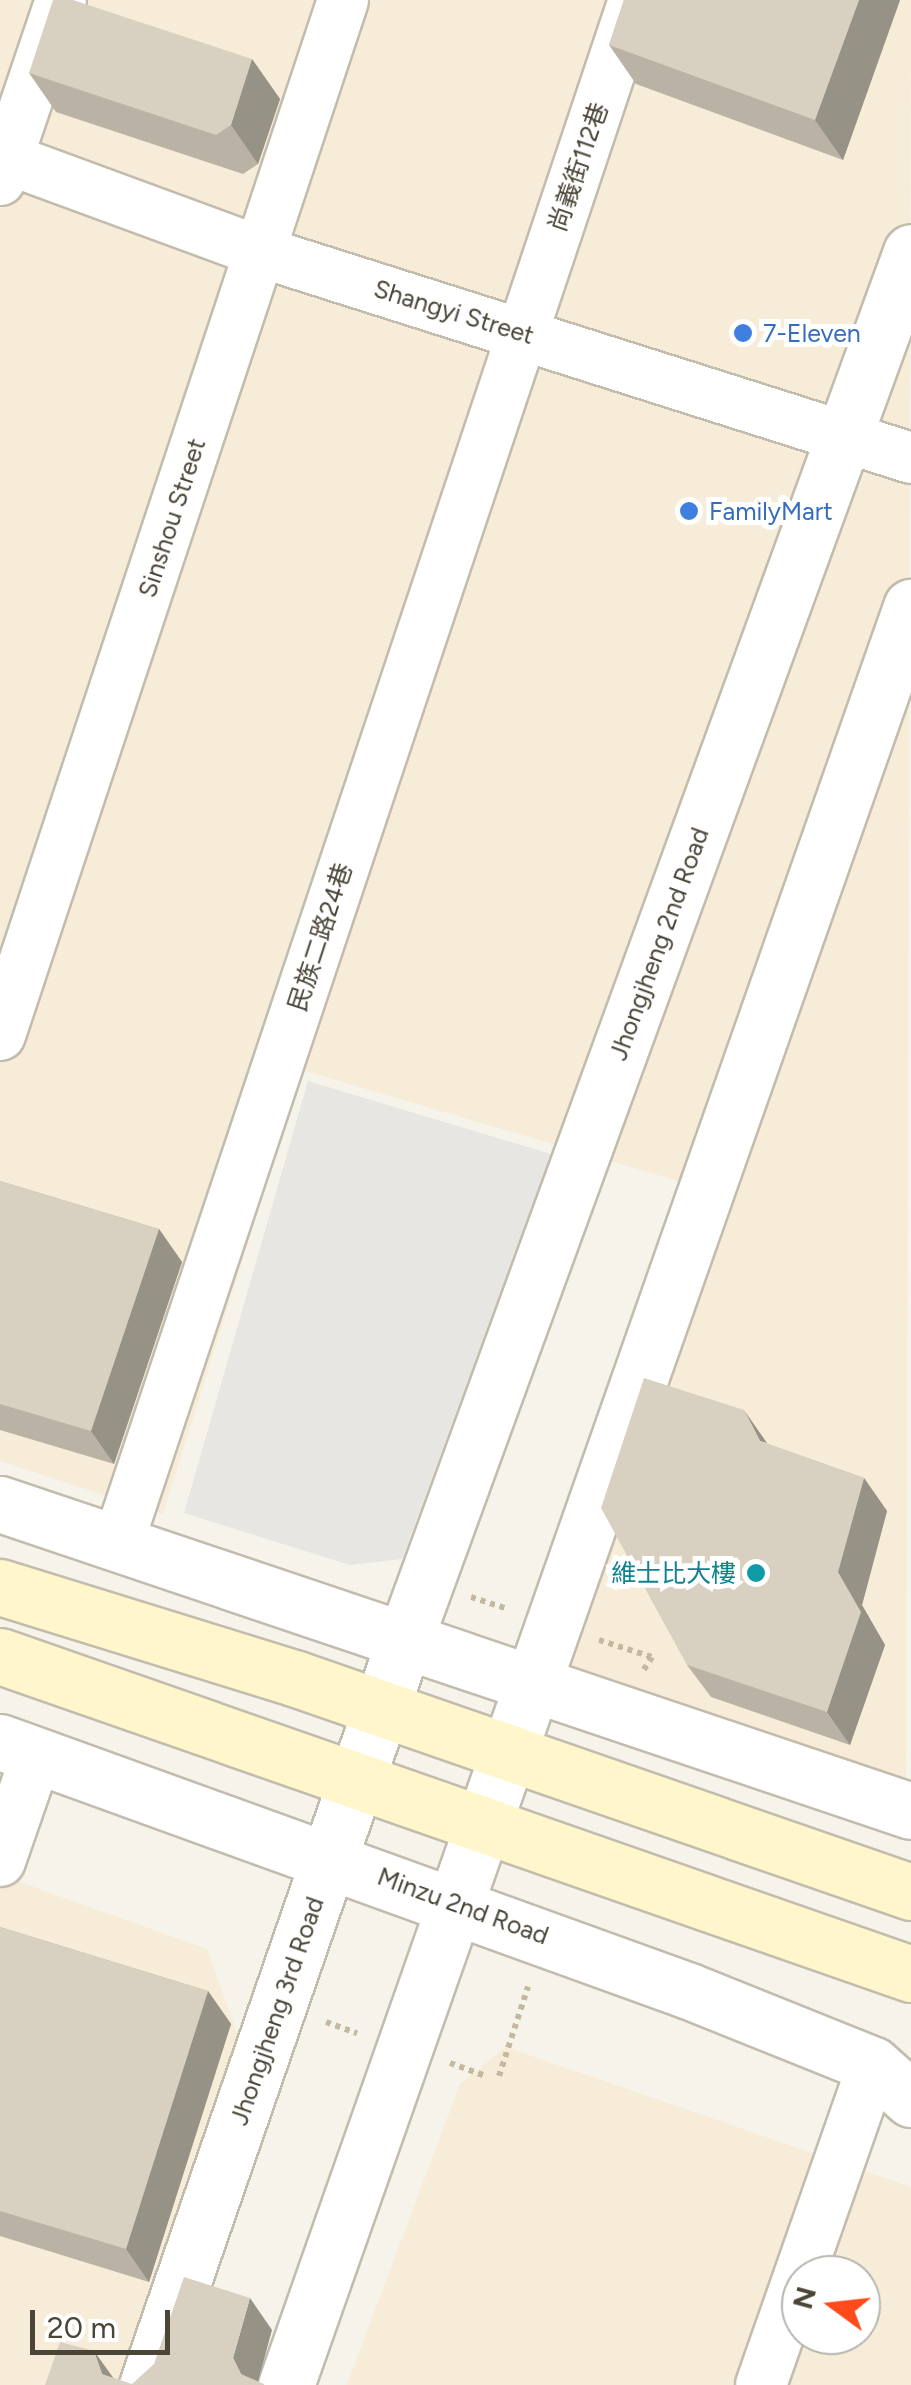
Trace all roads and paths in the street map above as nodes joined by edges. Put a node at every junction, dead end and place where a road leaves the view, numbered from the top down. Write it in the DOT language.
graph roads {
  1 [pos="61,0"];
  2 [pos="344,0"];
  3 [pos="634,0"];
  4 [pos="2,165"];
  5 [pos="261,252"];
  6 [pos="911,252"];
  7 [pos="522,334"];
  8 [pos="845,436"];
  9 [pos="911,458"];
  10 [pos="911,607"];
  11 [pos="0,1036"];
  12 [pos="0,1504"];
  13 [pos="119,1540"];
  14 [pos="0,1587"];
  15 [pos="406,1636"];
  16 [pos="0,1656"];
  17 [pos="533,1684"];
  18 [pos="381,1708"];
  19 [pos="18,1748"];
  20 [pos="508,1754"];
  21 [pos="358,1774"];
  22 [pos="911,1811"];
  23 [pos="486,1818"];
  24 [pos="329,1859"];
  25 [pos="0,1861"];
  26 [pos="911,1892"];
  27 [pos="456,1902"];
  28 [pos="911,1974"];
  29 [pos="892,2082"];
  30 [pos="147,2385"];
  31 [pos="286,2385"];
  32 [pos="761,2385"];
  1 -- 4 [label="street"];
  2 -- 5 [label="street, Sinshou Street"];
  3 -- 7 [label="street, 尚義街112巷"];
  4 -- 5 [label="street, Shangyi Street"];
  5 -- 7 [label="street, Shangyi Street"];
  5 -- 11 [label="street, Sinshou Street"];
  6 -- 8 [label="street, Jhongjheng 2nd Road"];
  7 -- 8 [label="street, Shangyi Street"];
  7 -- 13 [label="street, 民族二路24巷"];
  8 -- 9 [label="street, Shangyi Street"];
  8 -- 15 [label="street, Jhongjheng 2nd Road"];
  10 -- 17 [label="street"];
  12 -- 13 [label="street"];
  13 -- 15 [label="street"];
  14 -- 18 [label="main road"];
  15 -- 17 [label="street"];
  15 -- 18 [label="street, Jhongjheng 3rd Road"];
  16 -- 21 [label="main road"];
  17 -- 20 [label="street"];
  17 -- 22 [label="street"];
  18 -- 20 [label="main road"];
  18 -- 21 [label="street, Jhongjheng 3rd Road"];
  19 -- 24 [label="street, Minzu 2nd Road"];
  19 -- 25 [label="street"];
  20 -- 23 [label="street"];
  20 -- 26 [label="main road"];
  21 -- 23 [label="main road"];
  21 -- 24 [label="street, Jhongjheng 3rd Road"];
  23 -- 27 [label="street"];
  23 -- 28 [label="main road"];
  24 -- 27 [label="street, Minzu 2nd Road"];
  24 -- 30 [label="street, Jhongjheng 3rd Road"];
  27 -- 29 [label="street, Minzu 2nd Road"];
  27 -- 31 [label="street"];
  29 -- 32 [label="street"];
}
